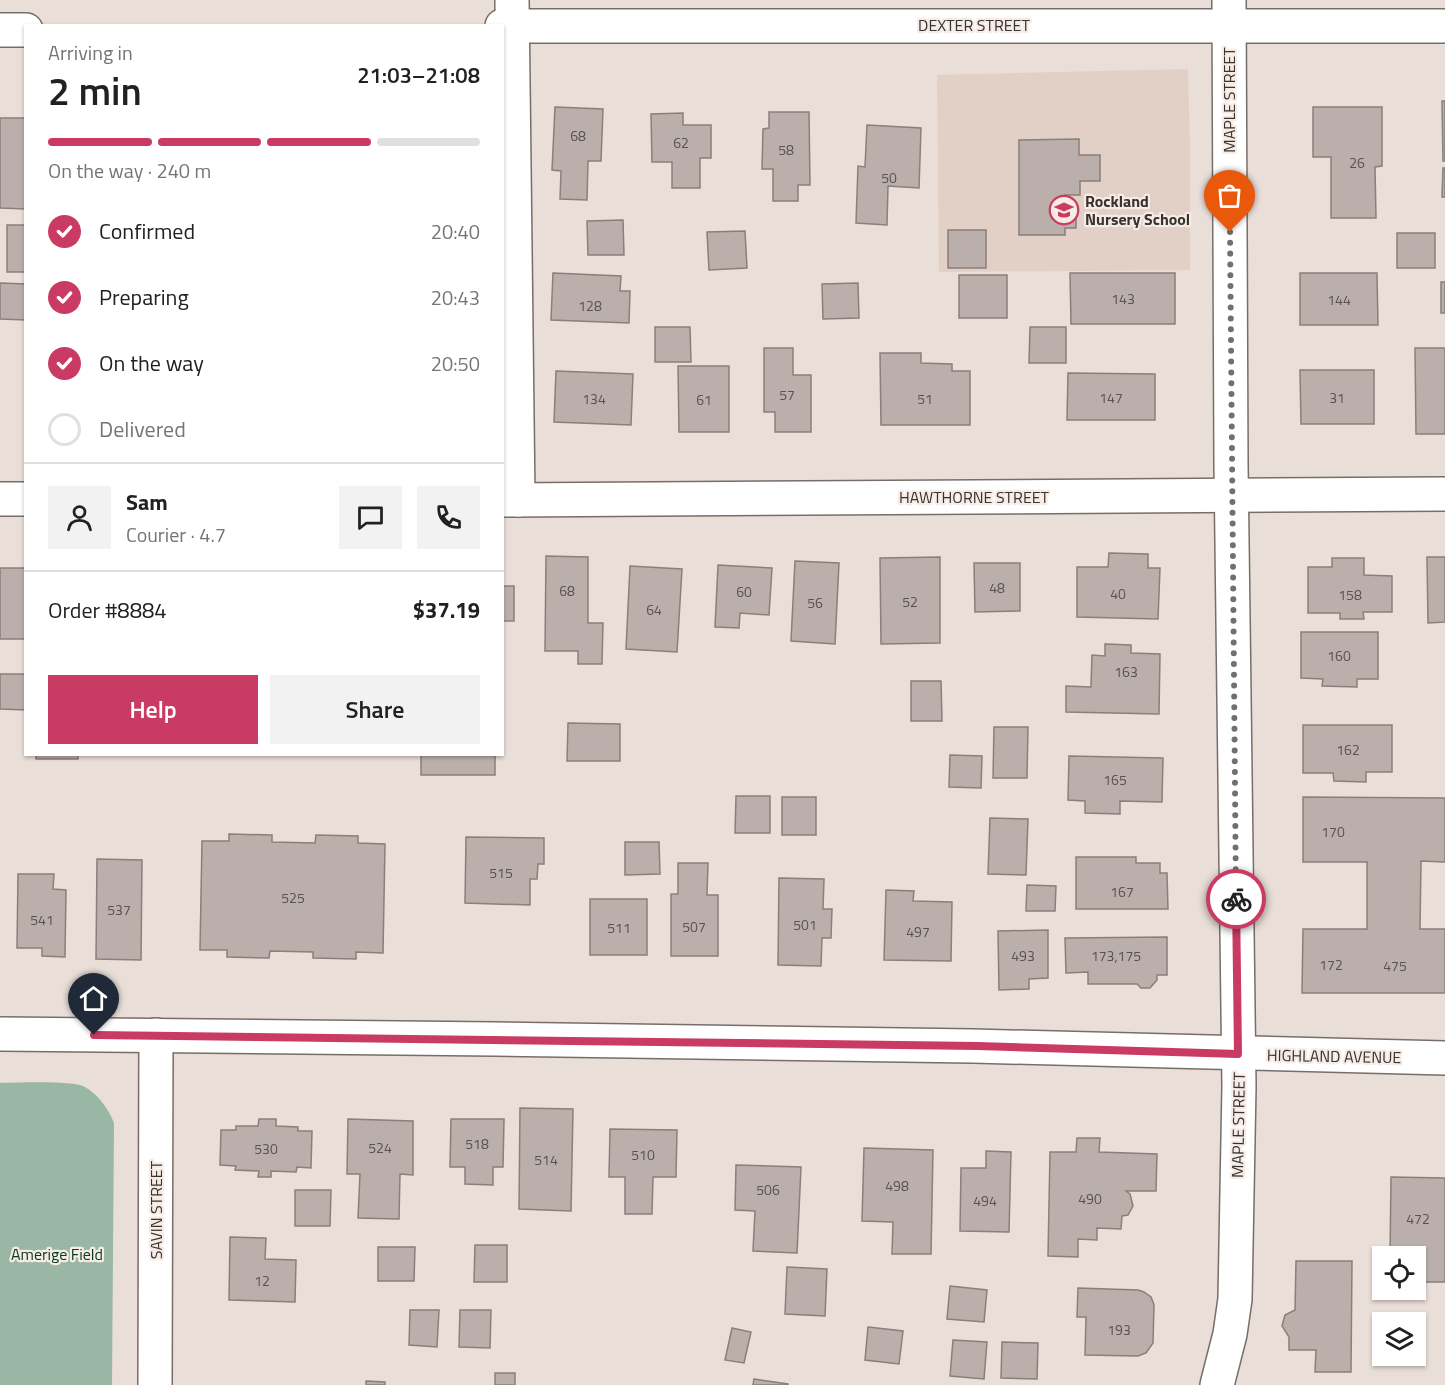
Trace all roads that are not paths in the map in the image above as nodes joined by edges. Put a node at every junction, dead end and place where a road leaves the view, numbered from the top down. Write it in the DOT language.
graph roads {
  1 [pos="1229,12"];
  2 [pos="509,17"];
  3 [pos="1445,26"];
  4 [pos="0,30"];
  5 [pos="24,30"];
  6 [pos="1445,494"];
  7 [pos="1232,496"];
  8 [pos="0,499"];
  9 [pos="24,499"];
  10 [pos="510,500"];
  11 [pos="0,1034"];
  12 [pos="156,1035"];
  13 [pos="1238,1054"];
  14 [pos="1445,1058"];
  15 [pos="155,1385"];
  16 [pos="1217,1385"];
  1 -- 2 [label="street, DEXTER STREET"];
  1 -- 3 [label="street, DEXTER STREET"];
  1 -- 7 [label="street, MAPLE STREET"];
  2 -- 10 [label="street"];
  4 -- 5 [label="street"];
  6 -- 7 [label="street, HAWTHORNE STREET"];
  7 -- 10 [label="street, HAWTHORNE STREET"];
  7 -- 13 [label="street, MAPLE STREET"];
  8 -- 9 [label="street"];
  11 -- 12 [label="street, HIGHLAND AVENUE"];
  12 -- 13 [label="street, HIGHLAND AVENUE"];
  12 -- 15 [label="street, SAVIN STREET"];
  13 -- 14 [label="street, HIGHLAND AVENUE"];
  13 -- 16 [label="street, MAPLE STREET"];
}
